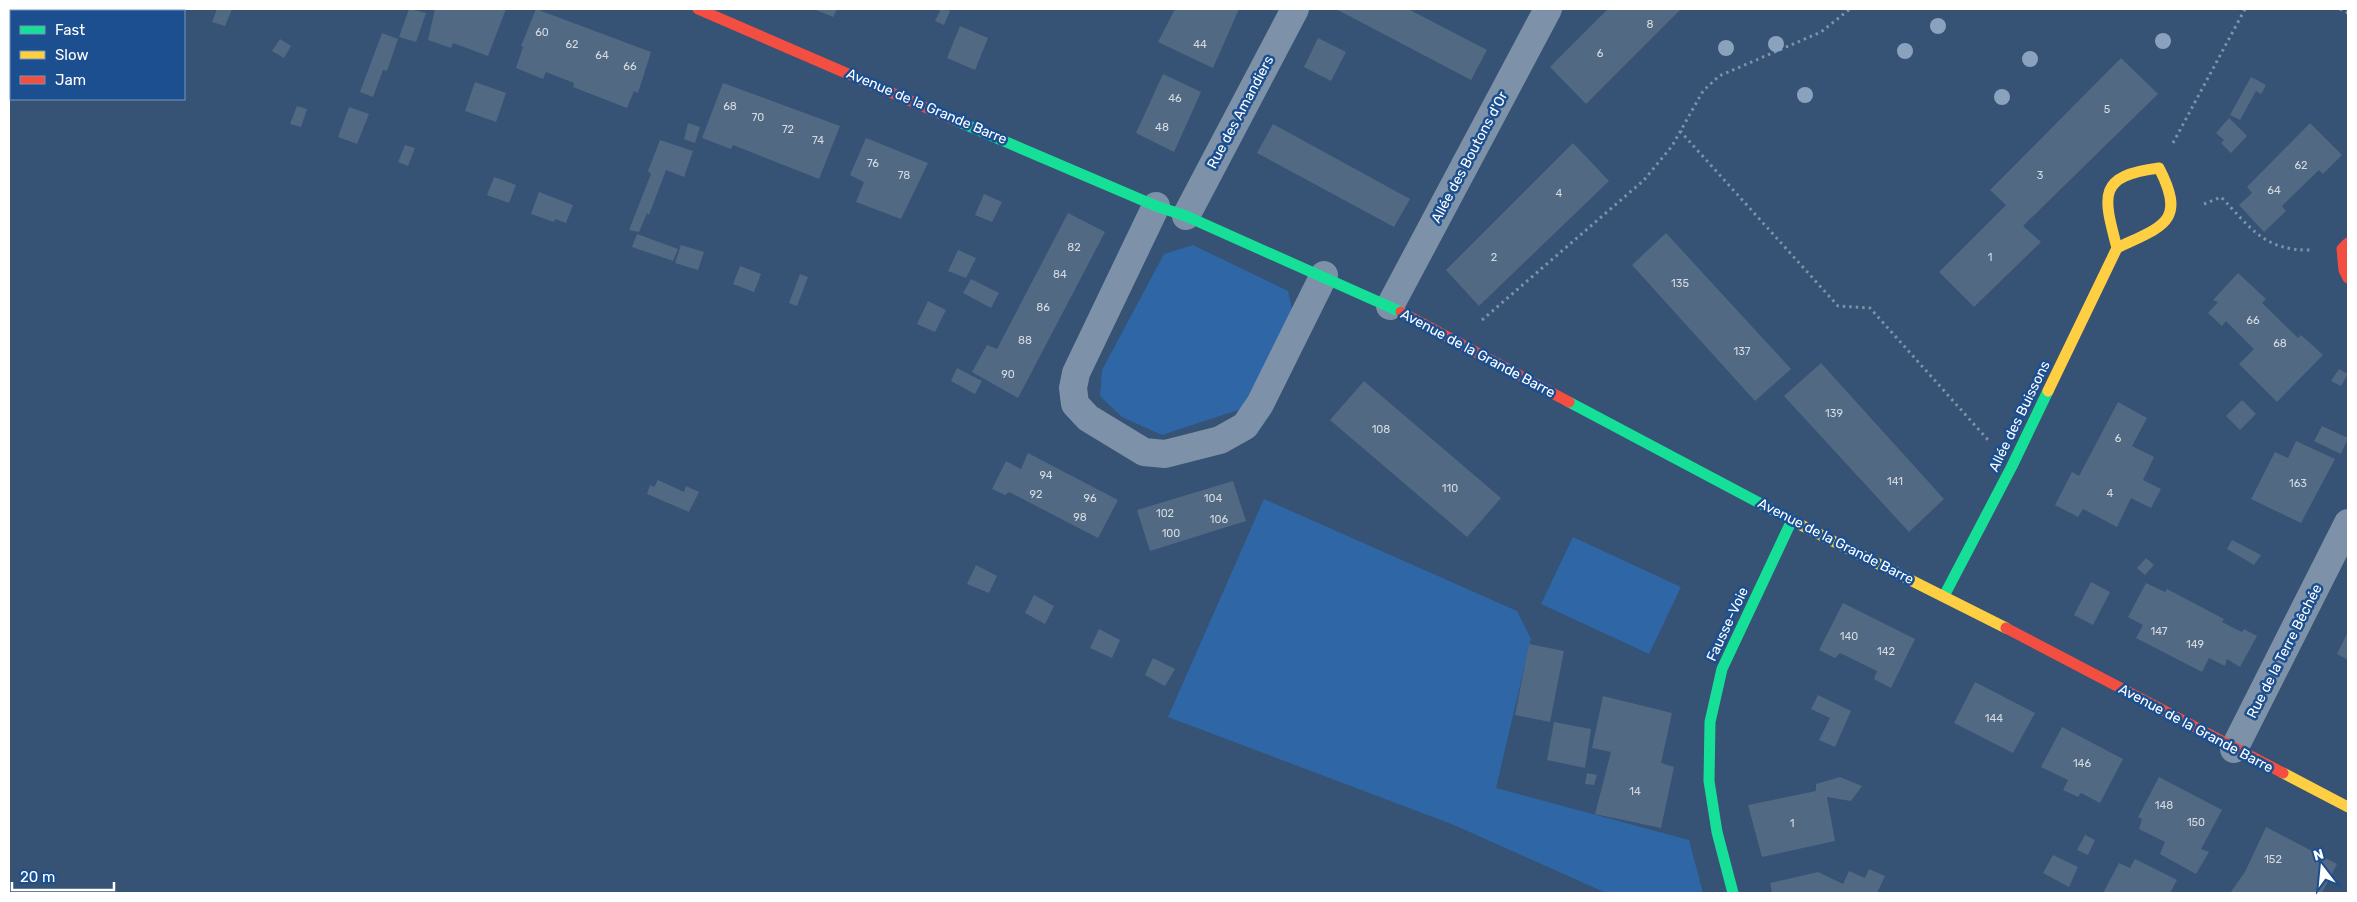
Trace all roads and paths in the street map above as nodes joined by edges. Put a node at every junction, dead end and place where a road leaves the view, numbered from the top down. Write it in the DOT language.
graph roads {
  1 [pos="1295,9"];
  2 [pos="1548,9"];
  3 [pos="1850,9"];
  4 [pos="2245,9"];
  5 [pos="2340,9"];
  6 [pos="706,10"];
  7 [pos="2348,13"];
  8 [pos="1680,131"];
  9 [pos="2159,168"];
  10 [pos="2203,204"];
  11 [pos="1156,206"];
  12 [pos="1186,216"];
  13 [pos="2345,246"];
  14 [pos="2118,248"];
  15 [pos="1324,276"];
  16 [pos="2348,278"];
  17 [pos="1390,306"];
  18 [pos="1457,342"];
  19 [pos="2012,466"];
  20 [pos="1792,520"];
  21 [pos="2348,523"];
  22 [pos="2341,556"];
  23 [pos="1944,596"];
  24 [pos="2234,749"];
  25 [pos="2348,807"];
  26 [pos="1732,893"];
  1 -- 12 [label="street, Rue des Amandiers"];
  2 -- 17 [label="street, Allée des Boutons d'Or"];
  3 -- 8 [label="path"];
  4 -- 9 [label="path"];
  5 -- 7 [label="path"];
  6 -- 11 [label="street, Avenue de la Grande Barre"];
  8 -- 18 [label="path"];
  8 -- 19 [label="path"];
  9 -- 14 [label="street"];
  9 -- 14 [label="street"];
  10 -- 13 [label="path"];
  11 -- 12 [label="street, Avenue de la Grande Barre"];
  11 -- 15 [label="street"];
  12 -- 15 [label="street, Avenue de la Grande Barre"];
  13 -- 16 [label="street"];
  14 -- 19 [label="street, Allée des Buissons"];
  15 -- 17 [label="street, Avenue de la Grande Barre"];
  17 -- 18 [label="street, Avenue de la Grande Barre"];
  18 -- 20 [label="street, Avenue de la Grande Barre"];
  19 -- 23 [label="street, Allée des Buissons"];
  20 -- 23 [label="street, Avenue de la Grande Barre"];
  20 -- 26 [label="street, Fausse-Voie"];
  21 -- 22 [label="street, Rue de la Terre Bêchée"];
  22 -- 24 [label="street, Rue de la Terre Bêchée"];
  23 -- 24 [label="street, Avenue de la Grande Barre"];
  24 -- 25 [label="street, Avenue de la Grande Barre"];
}
